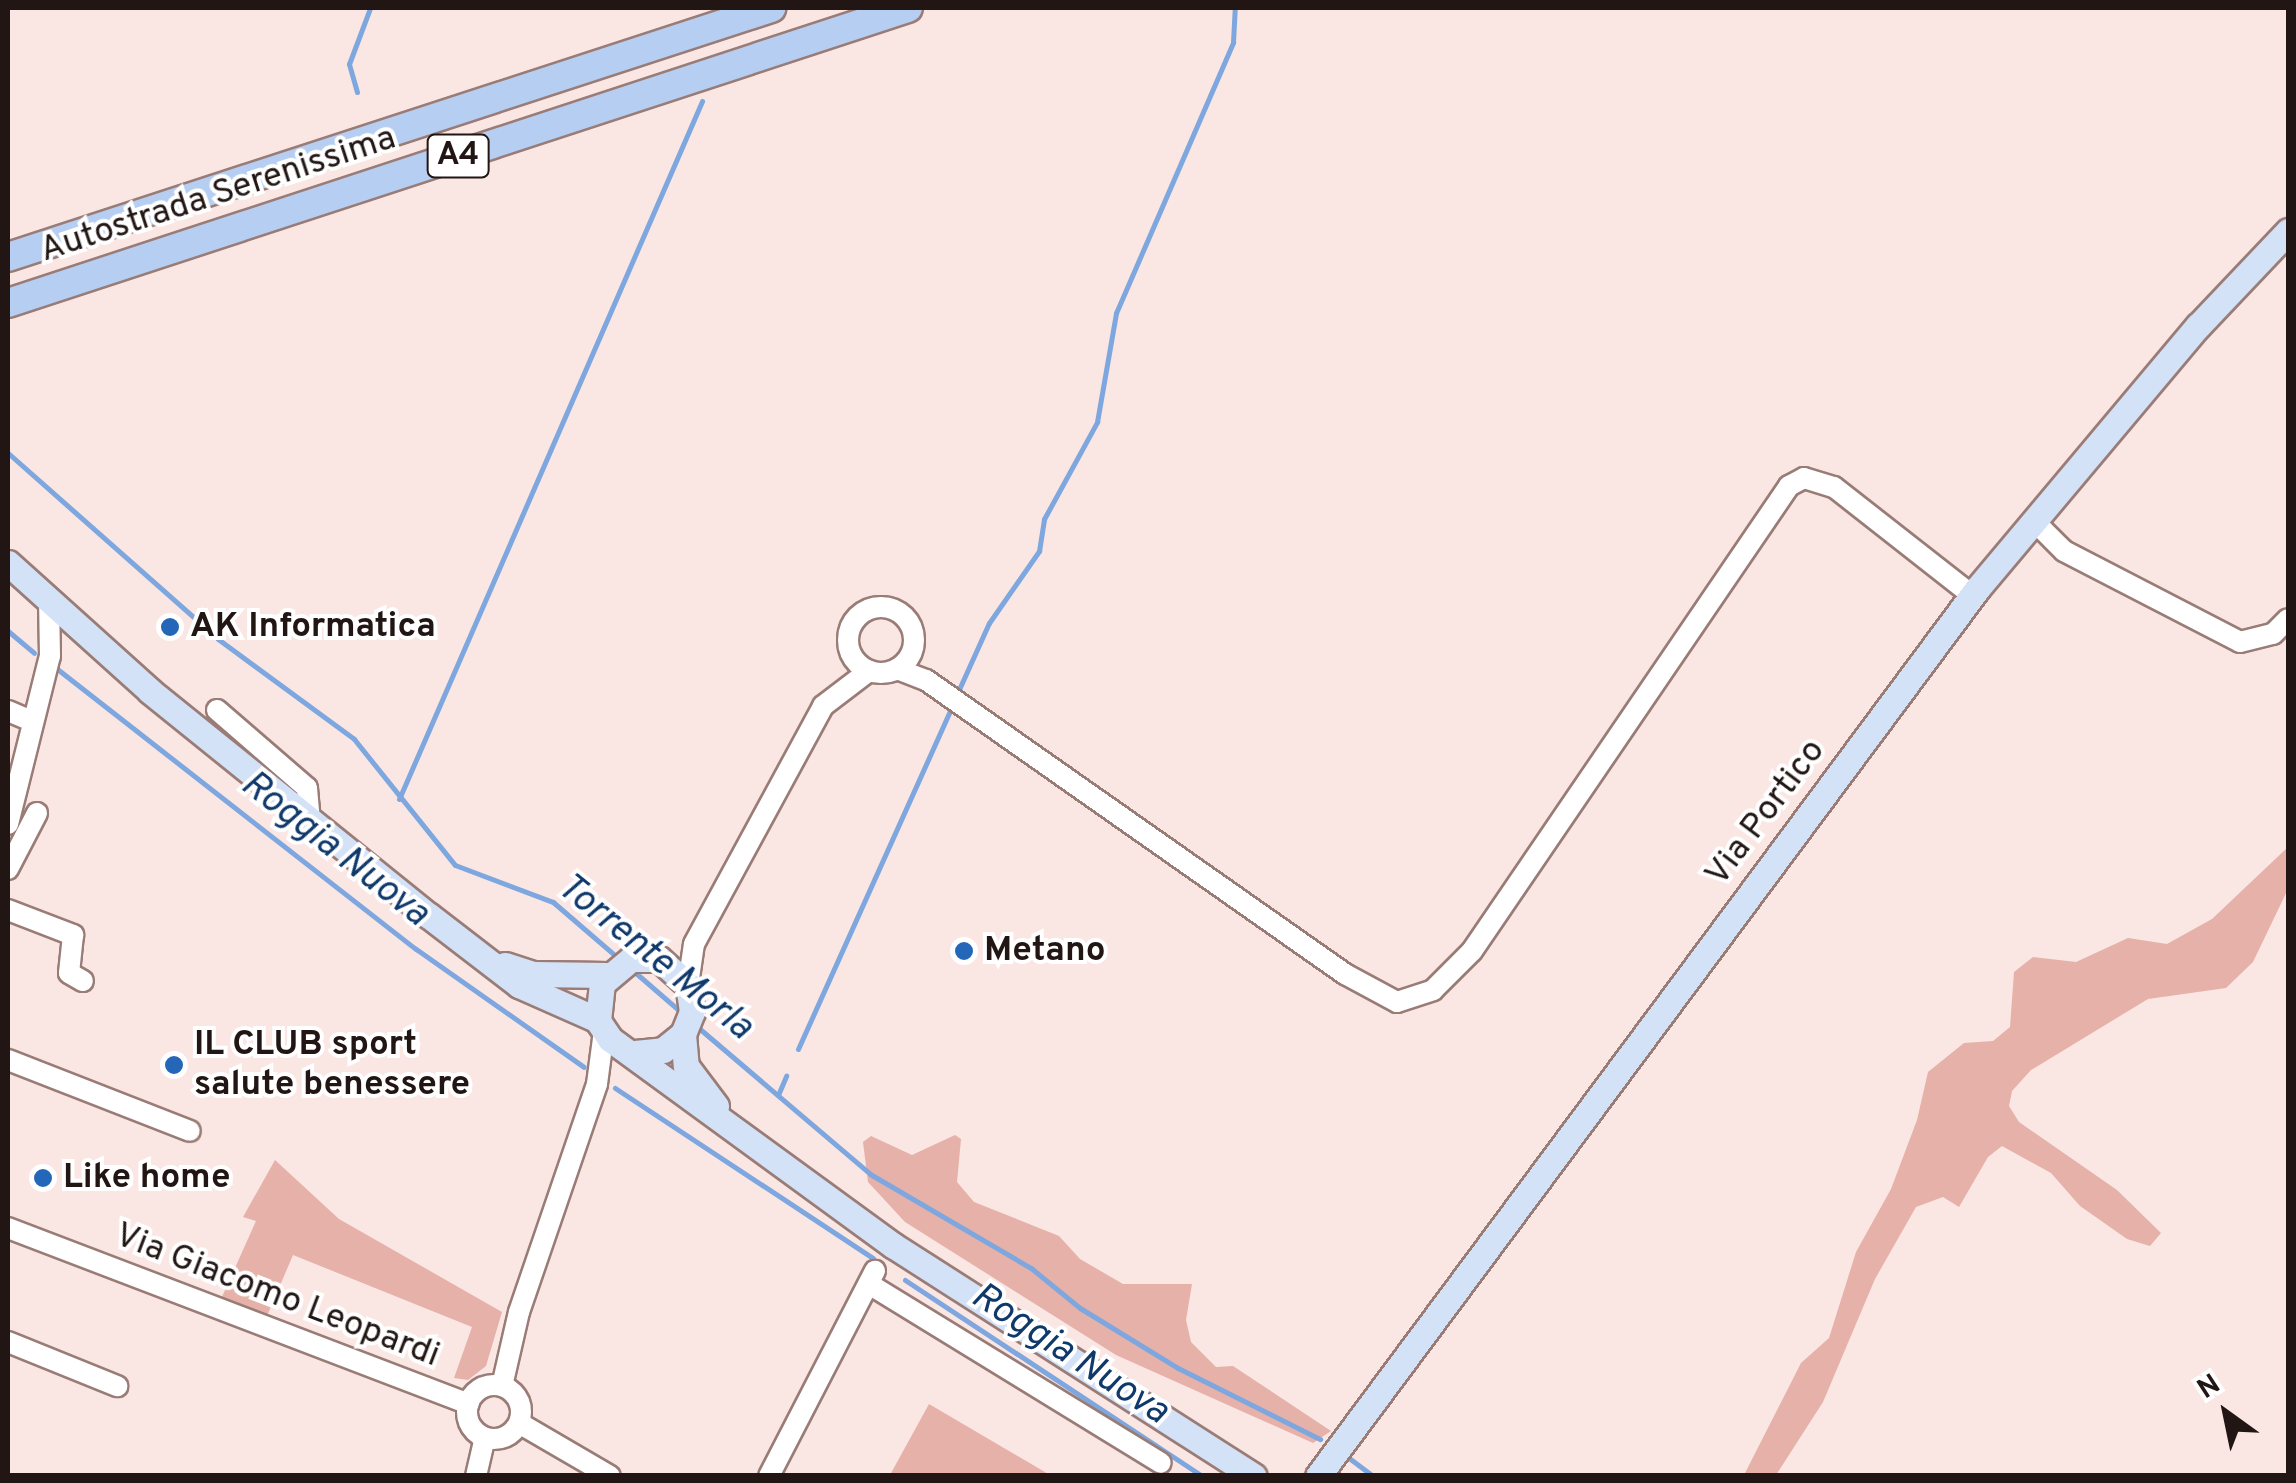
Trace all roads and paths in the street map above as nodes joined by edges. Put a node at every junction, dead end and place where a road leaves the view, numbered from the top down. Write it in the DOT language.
graph roads {
  1 [pos="772,8"];
  2 [pos="908,8"];
  3 [pos="2288,232"];
  4 [pos="8,258"];
  5 [pos="8,303"];
  6 [pos="2033,520"];
  7 [pos="8,562"];
  8 [pos="1977,589"];
  9 [pos="48,601"];
  10 [pos="2288,619"];
  11 [pos="85,636"];
  12 [pos="912,650"];
  13 [pos="849,652"];
  14 [pos="50,656"];
  15 [pos="897,669"];
  16 [pos="869,672"];
  17 [pos="926,680"];
  18 [pos="844,688"];
  19 [pos="217,710"];
  20 [pos="8,711"];
  21 [pos="32,721"];
  22 [pos="36,813"];
  23 [pos="310,822"];
  24 [pos="8,824"];
  25 [pos="8,869"];
  26 [pos="8,910"];
  27 [pos="694,944"];
  28 [pos="491,961"];
  29 [pos="666,962"];
  30 [pos="619,967"];
  31 [pos="82,981"];
  32 [pos="688,985"];
  33 [pos="687,1026"];
  34 [pos="614,1038"];
  35 [pos="8,1060"];
  36 [pos="190,1131"];
  37 [pos="760,1154"];
  38 [pos="8,1228"];
  39 [pos="8,1342"];
  40 [pos="118,1386"];
  41 [pos="502,1386"];
  42 [pos="468,1404"];
  43 [pos="518,1422"];
  44 [pos="485,1438"];
  45 [pos="1161,1462"];
  46 [pos="1325,1470"];
  47 [pos="476,1476"];
  48 [pos="610,1476"];
  49 [pos="770,1476"];
  50 [pos="1254,1476"];
  1 -- 4 [label="highway, Autostrada Serenissima / A4"];
  2 -- 5 [label="highway, Autostrada Serenissima / A4"];
  3 -- 6 [label="main road, Via Portico"];
  6 -- 8 [label="main road, Via Portico"];
  6 -- 10 [label="street"];
  7 -- 9 [label="main road"];
  8 -- 17 [label="street"];
  8 -- 46 [label="main road, Via Portico"];
  9 -- 11 [label="main road"];
  9 -- 14 [label="street"];
  11 -- 14 [label="street"];
  11 -- 23 [label="main road"];
  12 -- 13 [label="street"];
  12 -- 15 [label="street"];
  12 -- 17 [label="street"];
  13 -- 16 [label="street"];
  13 -- 18 [label="street"];
  14 -- 21 [label="street"];
  15 -- 16 [label="street"];
  15 -- 17 [label="street"];
  16 -- 18 [label="street"];
  18 -- 27 [label="street"];
  19 -- 23 [label="street"];
  20 -- 21 [label="street"];
  21 -- 24 [label="street"];
  22 -- 25 [label="street"];
  23 -- 28 [label="main road"];
  26 -- 31 [label="street"];
  27 -- 29 [label="street"];
  27 -- 32 [label="street"];
  28 -- 30 [label="main road"];
  28 -- 34 [label="main road"];
  29 -- 30 [label="main road"];
  29 -- 32 [label="main road"];
  30 -- 34 [label="main road"];
  32 -- 33 [label="main road"];
  33 -- 34 [label="main road"];
  33 -- 37 [label="main road"];
  34 -- 37 [label="main road"];
  34 -- 41 [label="street"];
  35 -- 36 [label="street"];
  37 -- 50 [label="main road"];
  38 -- 42 [label="street, Via Giacomo Leopardi"];
  39 -- 40 [label="street"];
  41 -- 42 [label="street"];
  41 -- 43 [label="street"];
  42 -- 44 [label="street"];
  43 -- 44 [label="street"];
  43 -- 48 [label="street"];
  44 -- 47 [label="street"];
  45 -- 49 [label="street"];
}
